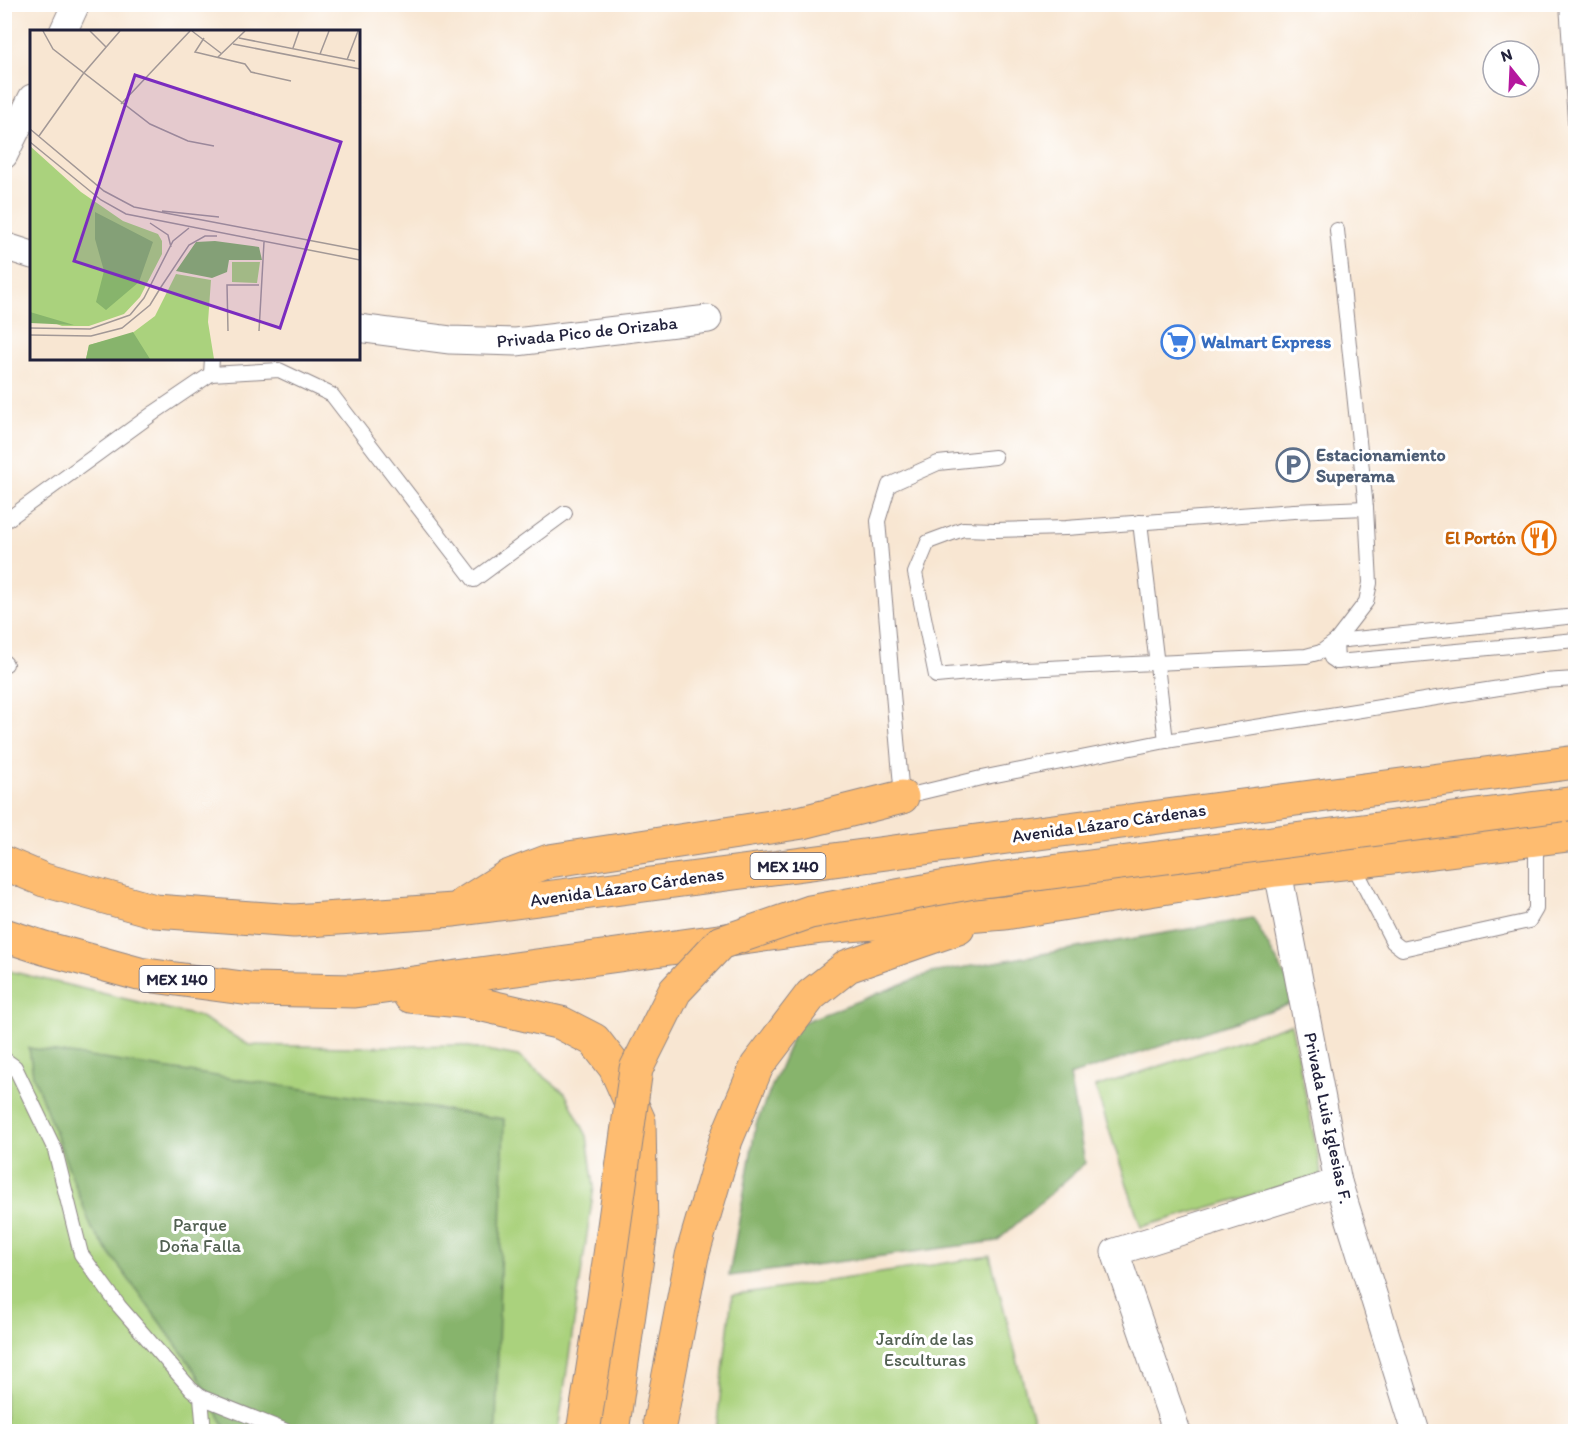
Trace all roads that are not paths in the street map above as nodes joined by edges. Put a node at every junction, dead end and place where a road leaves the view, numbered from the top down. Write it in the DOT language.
graph roads {
  1 [pos="76,4"];
  2 [pos="1567,4"];
  3 [pos="64,30"];
  4 [pos="30,102"];
  5 [pos="1575,135"];
  6 [pos="4,155"];
  7 [pos="1337,230"];
  8 [pos="4,246"];
  9 [pos="30,254"];
  10 [pos="708,319"];
  11 [pos="360,328"];
  12 [pos="212,360"];
  13 [pos="211,374"];
  14 [pos="995,457"];
  15 [pos="1366,508"];
  16 [pos="565,513"];
  17 [pos="4,522"];
  18 [pos="1140,522"];
  19 [pos="1575,616"];
  20 [pos="1336,640"];
  21 [pos="1575,640"];
  22 [pos="1321,652"];
  23 [pos="1337,662"];
  24 [pos="1157,663"];
  25 [pos="1575,679"];
  26 [pos="1166,741"];
  27 [pos="1575,762"];
  28 [pos="902,797"];
  29 [pos="1575,803"];
  30 [pos="1575,834"];
  31 [pos="1536,839"];
  32 [pos="1352,862"];
  33 [pos="4,863"];
  34 [pos="1275,870"];
  35 [pos="454,910"];
  36 [pos="1005,913"];
  37 [pos="4,935"];
  38 [pos="355,991"];
  39 [pos="4,1059"];
  40 [pos="1338,1182"];
  41 [pos="201,1397"];
  42 [pos="662,1426"];
  43 [pos="204,1431"];
  44 [pos="289,1431"];
  45 [pos="583,1431"];
  46 [pos="612,1431"];
  47 [pos="1177,1431"];
  48 [pos="1416,1431"];
  1 -- 3 [label="street"];
  2 -- 5 [label="lane"];
  4 -- 6 [label="street"];
  7 -- 15 [label="lane"];
  8 -- 9 [label="street"];
  10 -- 11 [label="street, Privada Pico de Orizaba"];
  12 -- 13 [label="lane"];
  13 -- 16 [label="lane"];
  13 -- 17 [label="lane"];
  14 -- 28 [label="lane"];
  15 -- 18 [label="lane"];
  15 -- 20 [label="lane"];
  18 -- 24 [label="lane"];
  18 -- 24 [label="lane"];
  19 -- 20 [label="lane"];
  20 -- 22 [label="lane"];
  20 -- 23 [label="lane"];
  21 -- 23 [label="lane"];
  22 -- 23 [label="lane"];
  22 -- 24 [label="lane"];
  24 -- 26 [label="lane"];
  25 -- 26 [label="lane"];
  26 -- 28 [label="lane"];
  27 -- 35 [label="highway, Avenida Lázaro Cárdenas / MEX 140"];
  28 -- 35 [label="highway"];
  29 -- 45 [label="highway, bridge"];
  30 -- 31 [label="highway, MEX 140"];
  31 -- 32 [label="highway, MEX 140"];
  31 -- 32 [label="lane"];
  32 -- 34 [label="highway, MEX 140"];
  33 -- 35 [label="highway, Avenida Lázaro Cárdenas / MEX 140"];
  34 -- 36 [label="highway, MEX 140"];
  34 -- 40 [label="street, Privada Luis Iglesias F."];
  36 -- 38 [label="highway, MEX 140"];
  36 -- 42 [label="highway"];
  37 -- 38 [label="highway, MEX 140"];
  38 -- 46 [label="highway"];
  39 -- 41 [label="lane"];
  40 -- 47 [label="street"];
  40 -- 48 [label="street, Privada Luis Iglesias F."];
  41 -- 43 [label="lane"];
  41 -- 44 [label="lane"];
}
